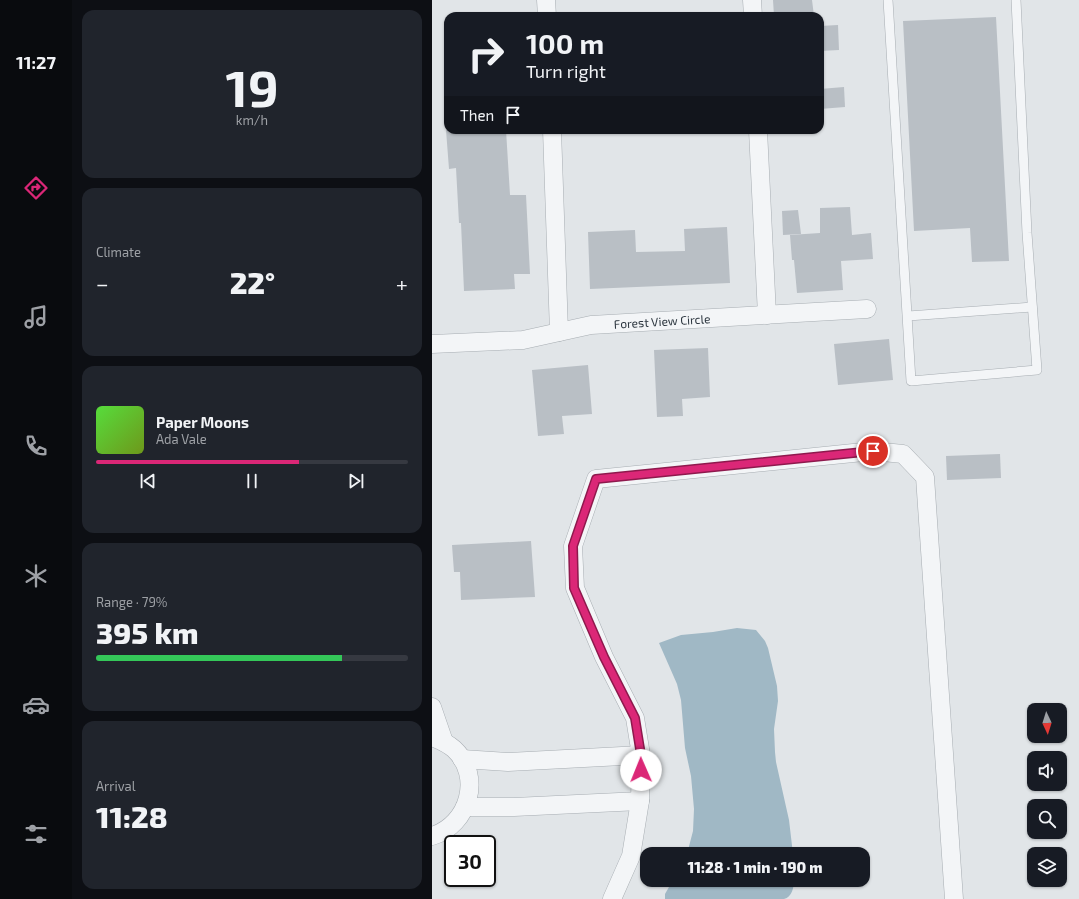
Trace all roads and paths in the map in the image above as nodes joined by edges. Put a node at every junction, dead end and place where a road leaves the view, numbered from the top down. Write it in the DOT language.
graph roads {
  1 [pos="546,0"];
  2 [pos="752,0"];
  3 [pos="888,0"];
  4 [pos="1016,0"];
  5 [pos="547,12"];
  6 [pos="753,12"];
  7 [pos="552,134"];
  8 [pos="758,134"];
  9 [pos="1032,307"];
  10 [pos="867,309"];
  11 [pos="767,315"];
  12 [pos="908,316"];
  13 [pos="558,332"];
  14 [pos="432,344"];
  15 [pos="432,707"];
  16 [pos="438,739"];
  17 [pos="641,755"];
  18 [pos="462,759"];
  19 [pos="640,801"];
  20 [pos="465,807"];
  21 [pos="432,836"];
  22 [pos="612,899"];
  23 [pos="954,899"];
  1 -- 5 [label="street"];
  2 -- 6 [label="street"];
  3 -- 12 [label="lane"];
  4 -- 9 [label="lane"];
  7 -- 13 [label="street"];
  8 -- 11 [label="street"];
  9 -- 12 [label="lane"];
  9 -- 12 [label="lane"];
  10 -- 11 [label="street, Forest View Circle"];
  11 -- 13 [label="street, Forest View Circle"];
  13 -- 14 [label="street, Forest View Circle"];
  15 -- 16 [label="street"];
  16 -- 18 [label="street"];
  17 -- 18 [label="street"];
  17 -- 19 [label="street"];
  17 -- 23 [label="street"];
  18 -- 20 [label="street"];
  19 -- 20 [label="street"];
  19 -- 22 [label="street"];
  20 -- 21 [label="street"];
}
